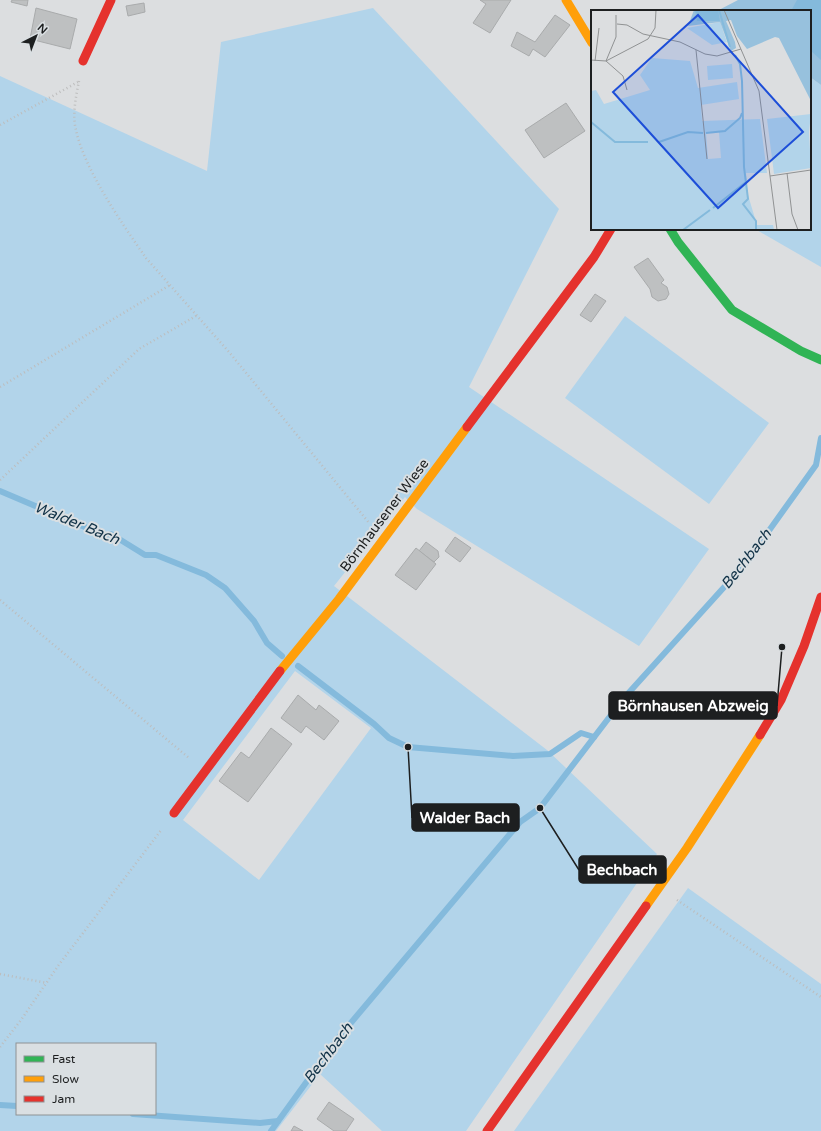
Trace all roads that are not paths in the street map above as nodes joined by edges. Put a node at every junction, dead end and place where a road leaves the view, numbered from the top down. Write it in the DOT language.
graph roads {
  1 [pos="110,0"];
  2 [pos="566,0"];
  3 [pos="591,41"];
  4 [pos="83,61"];
  5 [pos="610,230"];
  6 [pos="671,230"];
  7 [pos="821,360"];
  8 [pos="821,597"];
  9 [pos="174,813"];
  10 [pos="487,1131"];
  1 -- 4 [label="street"];
  2 -- 3 [label="street"];
  5 -- 9 [label="street, Börnhausener Wiese"];
  6 -- 7 [label="street"];
  8 -- 10 [label="street"];
}
